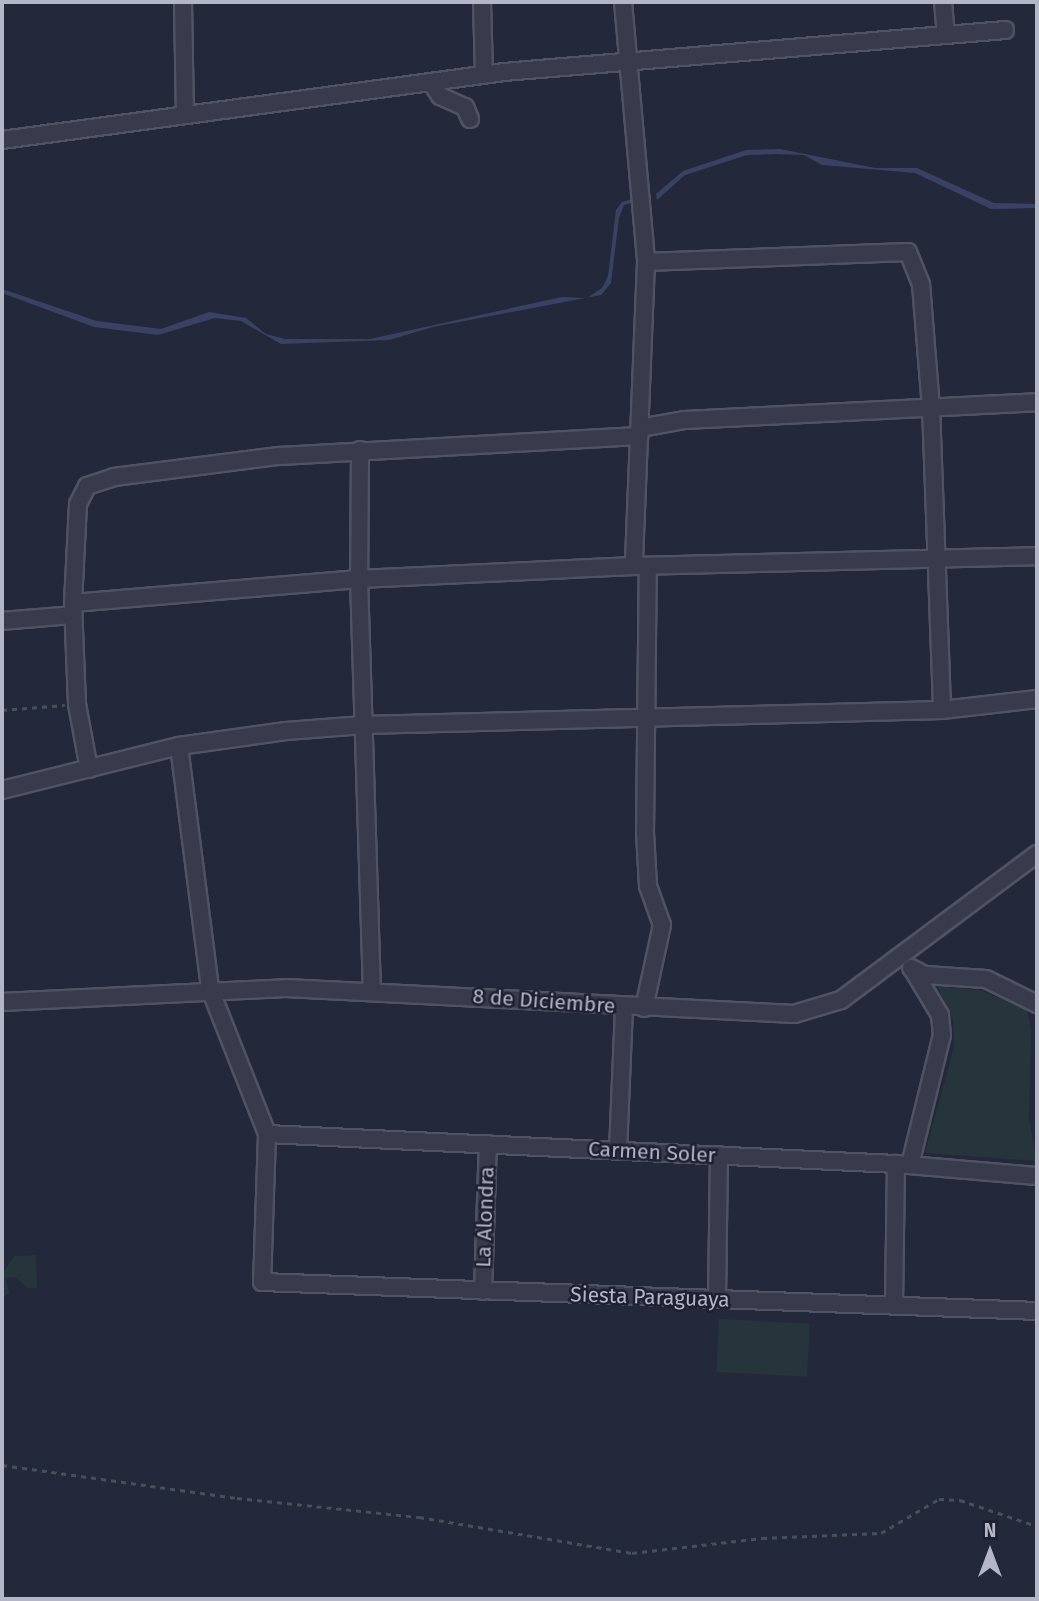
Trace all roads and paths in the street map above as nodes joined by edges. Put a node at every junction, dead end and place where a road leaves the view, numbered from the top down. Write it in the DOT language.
graph roads {
  1 [pos="183,2"];
  2 [pos="482,2"];
  3 [pos="623,2"];
  4 [pos="943,2"];
  5 [pos="1005,30"];
  6 [pos="946,35"];
  7 [pos="630,61"];
  8 [pos="484,75"];
  9 [pos="431,82"];
  10 [pos="185,115"];
  11 [pos="470,119"];
  12 [pos="2,139"];
  13 [pos="646,262"];
  14 [pos="1037,402"];
  15 [pos="931,407"];
  16 [pos="640,432"];
  17 [pos="360,450"];
  18 [pos="1037,556"];
  19 [pos="935,560"];
  20 [pos="641,566"];
  21 [pos="359,579"];
  22 [pos="73,609"];
  23 [pos="2,621"];
  24 [pos="1037,699"];
  25 [pos="77,704"];
  26 [pos="2,710"];
  27 [pos="942,710"];
  28 [pos="645,716"];
  29 [pos="364,725"];
  30 [pos="178,746"];
  31 [pos="89,769"];
  32 [pos="2,790"];
  33 [pos="1037,854"];
  34 [pos="900,957"];
  35 [pos="914,970"];
  36 [pos="210,989"];
  37 [pos="372,989"];
  38 [pos="2,1002"];
  39 [pos="1037,1004"];
  40 [pos="624,1007"];
  41 [pos="644,1008"];
  42 [pos="267,1134"];
  43 [pos="488,1144"];
  44 [pos="618,1151"];
  45 [pos="719,1156"];
  46 [pos="903,1165"];
  47 [pos="1037,1176"];
  48 [pos="483,1291"];
  49 [pos="717,1299"];
  50 [pos="894,1306"];
  51 [pos="1037,1311"];
  52 [pos="2,1465"];
  53 [pos="1037,1526"];
  1 -- 10 [label="street"];
  2 -- 8 [label="street"];
  3 -- 7 [label="street"];
  4 -- 6 [label="street"];
  5 -- 6 [label="street"];
  6 -- 7 [label="street"];
  7 -- 8 [label="street"];
  7 -- 13 [label="street"];
  8 -- 9 [label="street"];
  9 -- 10 [label="street"];
  9 -- 11 [label="street"];
  10 -- 12 [label="street"];
  13 -- 15 [label="street"];
  13 -- 16 [label="street"];
  14 -- 15 [label="street"];
  15 -- 16 [label="street"];
  15 -- 19 [label="street"];
  16 -- 17 [label="street"];
  16 -- 20 [label="street"];
  17 -- 21 [label="street"];
  17 -- 22 [label="street"];
  18 -- 19 [label="street"];
  19 -- 20 [label="street"];
  19 -- 27 [label="street"];
  20 -- 21 [label="street"];
  20 -- 28 [label="street"];
  21 -- 22 [label="street"];
  21 -- 29 [label="street"];
  22 -- 23 [label="street"];
  22 -- 25 [label="street"];
  24 -- 27 [label="street"];
  25 -- 26 [label="path"];
  25 -- 31 [label="street"];
  27 -- 28 [label="street"];
  28 -- 29 [label="street"];
  28 -- 41 [label="street"];
  29 -- 30 [label="street"];
  29 -- 37 [label="street"];
  30 -- 31 [label="street"];
  30 -- 36 [label="street"];
  31 -- 32 [label="street"];
  33 -- 34 [label="street, 8 de Diciembre"];
  34 -- 35 [label="street"];
  34 -- 41 [label="street, 8 de Diciembre"];
  35 -- 39 [label="street"];
  35 -- 46 [label="street"];
  36 -- 37 [label="street, 8 de Diciembre"];
  36 -- 38 [label="street, 8 de Diciembre"];
  36 -- 42 [label="street"];
  37 -- 40 [label="street, 8 de Diciembre"];
  40 -- 41 [label="street, 8 de Diciembre"];
  40 -- 44 [label="street"];
  42 -- 43 [label="street, Carmen Soler"];
  42 -- 48 [label="street, Siesta Paraguaya"];
  43 -- 44 [label="street, Carmen Soler"];
  43 -- 48 [label="street, La Alondra"];
  44 -- 45 [label="street, Carmen Soler"];
  45 -- 46 [label="street, Carmen Soler"];
  45 -- 49 [label="street"];
  46 -- 47 [label="street, Carmen Soler"];
  46 -- 50 [label="street"];
  48 -- 49 [label="street, Siesta Paraguaya"];
  49 -- 50 [label="street, Siesta Paraguaya"];
  50 -- 51 [label="street, Siesta Paraguaya"];
  52 -- 53 [label="path"];
}
